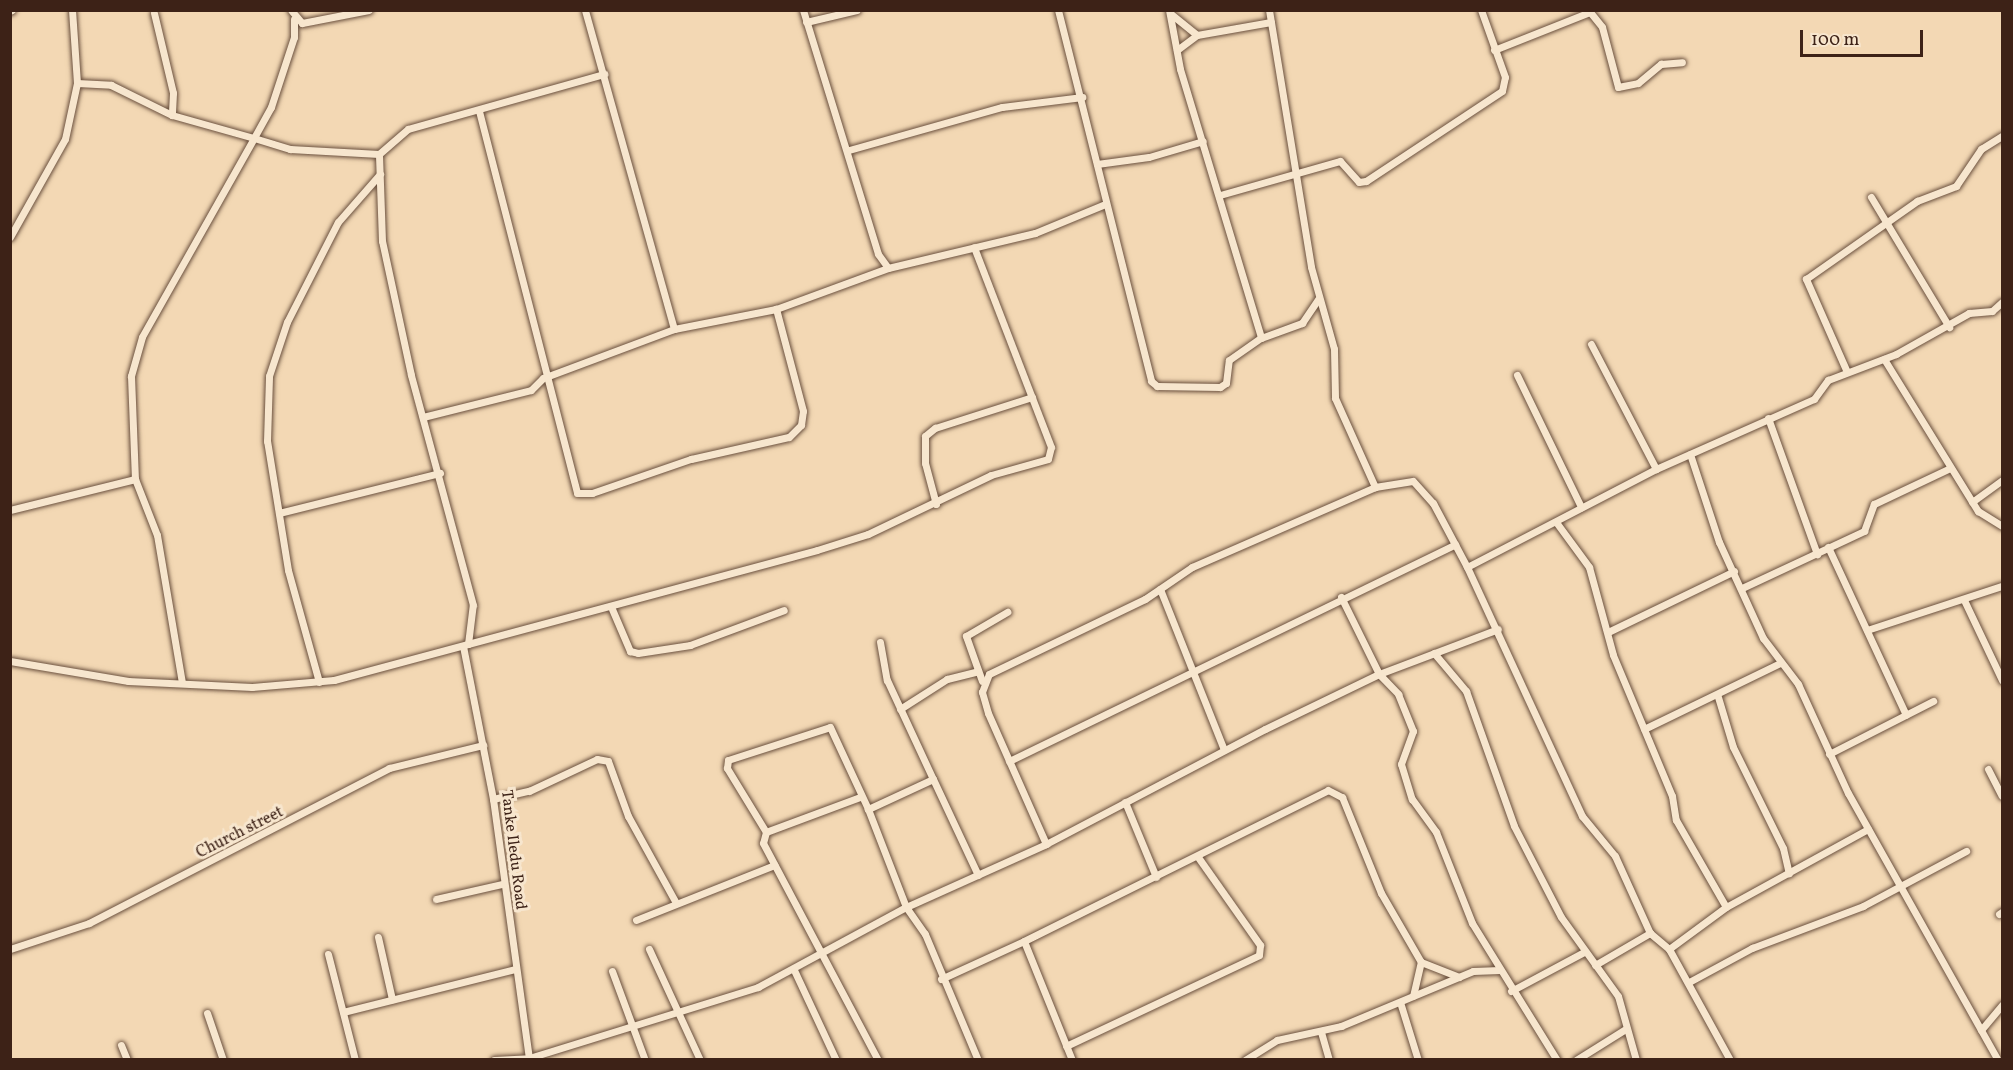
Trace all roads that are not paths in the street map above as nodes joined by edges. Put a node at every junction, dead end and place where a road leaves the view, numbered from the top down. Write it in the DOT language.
graph roads {
  1 [pos="72,10"];
  2 [pos="291,10"];
  3 [pos="369,10"];
  4 [pos="585,10"];
  5 [pos="802,10"];
  6 [pos="857,10"];
  7 [pos="1058,10"];
  8 [pos="1269,10"];
  9 [pos="1481,10"];
  10 [pos="1169,12"];
  11 [pos="154,13"];
  12 [pos="294,19"];
  13 [pos="806,22"];
  14 [pos="1271,22"];
  15 [pos="1197,35"];
  16 [pos="1177,50"];
  17 [pos="1494,50"];
  18 [pos="1682,62"];
  19 [pos="604,74"];
  20 [pos="77,83"];
  21 [pos="1082,97"];
  22 [pos="479,111"];
  23 [pos="172,115"];
  24 [pos="2002,136"];
  25 [pos="254,138"];
  26 [pos="1203,141"];
  27 [pos="849,150"];
  28 [pos="379,154"];
  29 [pos="1097,164"];
  30 [pos="1294,172"];
  31 [pos="380,174"];
  32 [pos="1220,195"];
  33 [pos="1871,197"];
  34 [pos="1103,205"];
  35 [pos="1887,224"];
  36 [pos="10,237"];
  37 [pos="974,247"];
  38 [pos="888,268"];
  39 [pos="1318,299"];
  40 [pos="2002,302"];
  41 [pos="776,309"];
  42 [pos="1949,327"];
  43 [pos="674,329"];
  44 [pos="1260,338"];
  45 [pos="1591,344"];
  46 [pos="1884,358"];
  47 [pos="1847,372"];
  48 [pos="1517,375"];
  49 [pos="543,378"];
  50 [pos="1032,397"];
  51 [pos="423,417"];
  52 [pos="1768,418"];
  53 [pos="1690,454"];
  54 [pos="1950,468"];
  55 [pos="1656,469"];
  56 [pos="440,473"];
  57 [pos="135,479"];
  58 [pos="2002,480"];
  59 [pos="1375,487"];
  60 [pos="1972,502"];
  61 [pos="936,504"];
  62 [pos="1581,507"];
  63 [pos="10,510"];
  64 [pos="279,513"];
  65 [pos="1556,522"];
  66 [pos="2002,526"];
  67 [pos="1455,544"];
  68 [pos="1828,547"];
  69 [pos="1817,554"];
  70 [pos="1467,567"];
  71 [pos="1734,571"];
  72 [pos="2002,586"];
  73 [pos="1742,588"];
  74 [pos="1160,589"];
  75 [pos="1341,597"];
  76 [pos="1964,600"];
  77 [pos="612,609"];
  78 [pos="784,610"];
  79 [pos="1007,612"];
  80 [pos="1498,629"];
  81 [pos="1867,630"];
  82 [pos="1608,632"];
  83 [pos="880,642"];
  84 [pos="465,645"];
  85 [pos="1434,653"];
  86 [pos="10,661"];
  87 [pos="1780,663"];
  88 [pos="1193,670"];
  89 [pos="978,671"];
  90 [pos="1379,674"];
  91 [pos="2002,680"];
  92 [pos="982,681"];
  93 [pos="319,682"];
  94 [pos="182,683"];
  95 [pos="1718,697"];
  96 [pos="1933,700"];
  97 [pos="900,709"];
  98 [pos="1906,715"];
  99 [pos="1644,729"];
  100 [pos="483,745"];
  101 [pos="1224,750"];
  102 [pos="1829,754"];
  103 [pos="1009,761"];
  104 [pos="1988,769"];
  105 [pos="933,779"];
  106 [pos="2002,796"];
  107 [pos="860,797"];
  108 [pos="494,799"];
  109 [pos="1125,802"];
  110 [pos="868,810"];
  111 [pos="1868,829"];
  112 [pos="766,832"];
  113 [pos="1046,844"];
  114 [pos="1966,851"];
  115 [pos="1198,857"];
  116 [pos="774,865"];
  117 [pos="1789,873"];
  118 [pos="978,875"];
  119 [pos="1156,877"];
  120 [pos="502,884"];
  121 [pos="1900,886"];
  122 [pos="436,899"];
  123 [pos="676,903"];
  124 [pos="906,907"];
  125 [pos="1726,908"];
  126 [pos="636,920"];
  127 [pos="1650,933"];
  128 [pos="378,937"];
  129 [pos="1024,941"];
  130 [pos="10,949"];
  131 [pos="649,949"];
  132 [pos="1669,949"];
  133 [pos="1584,952"];
  134 [pos="328,954"];
  135 [pos="819,955"];
  136 [pos="1421,962"];
  137 [pos="1595,965"];
  138 [pos="516,969"];
  139 [pos="794,970"];
  140 [pos="1500,970"];
  141 [pos="612,971"];
  142 [pos="1459,977"];
  143 [pos="941,979"];
  144 [pos="1689,982"];
  145 [pos="1511,991"];
  146 [pos="1413,996"];
  147 [pos="392,999"];
  148 [pos="1400,1002"];
  149 [pos="2002,1005"];
  150 [pos="207,1012"];
  151 [pos="343,1012"];
  152 [pos="679,1012"];
  153 [pos="636,1028"];
  154 [pos="1624,1030"];
  155 [pos="1981,1030"];
  156 [pos="1321,1032"];
  157 [pos="121,1045"];
  158 [pos="1066,1046"];
  159 [pos="127,1059"];
  160 [pos="223,1059"];
  161 [pos="355,1059"];
  162 [pos="494,1059"];
  163 [pos="529,1059"];
  164 [pos="645,1059"];
  165 [pos="700,1059"];
  166 [pos="836,1059"];
  167 [pos="878,1059"];
  168 [pos="978,1059"];
  169 [pos="1072,1059"];
  170 [pos="1245,1059"];
  171 [pos="1329,1059"];
  172 [pos="1418,1059"];
  173 [pos="1557,1059"];
  174 [pos="1576,1059"];
  175 [pos="1636,1059"];
  176 [pos="1730,1059"];
  177 [pos="1998,1059"];
  1 -- 20 [label="street"];
  2 -- 12 [label="street"];
  3 -- 12 [label="street"];
  4 -- 19 [label="street"];
  5 -- 13 [label="street"];
  6 -- 13 [label="street"];
  7 -- 21 [label="street"];
  8 -- 14 [label="street"];
  9 -- 17 [label="street"];
  10 -- 15 [label="street"];
  10 -- 16 [label="street"];
  11 -- 23 [label="street"];
  12 -- 25 [label="street"];
  13 -- 27 [label="street"];
  14 -- 15 [label="street"];
  14 -- 30 [label="street"];
  15 -- 16 [label="street"];
  16 -- 26 [label="street"];
  17 -- 18 [label="street"];
  17 -- 30 [label="street"];
  19 -- 22 [label="street"];
  19 -- 43 [label="street"];
  20 -- 23 [label="street"];
  20 -- 36 [label="street"];
  21 -- 27 [label="street"];
  21 -- 29 [label="street"];
  22 -- 28 [label="street"];
  22 -- 49 [label="street"];
  23 -- 25 [label="street"];
  24 -- 35 [label="street"];
  25 -- 28 [label="street"];
  25 -- 57 [label="street"];
  26 -- 29 [label="street"];
  26 -- 32 [label="street"];
  27 -- 38 [label="street"];
  28 -- 31 [label="street, Tanke Iledu Road"];
  29 -- 34 [label="street"];
  30 -- 32 [label="street"];
  30 -- 39 [label="street"];
  31 -- 51 [label="street, Tanke Iledu Road"];
  31 -- 64 [label="street"];
  32 -- 44 [label="street"];
  33 -- 35 [label="street"];
  34 -- 37 [label="street"];
  34 -- 44 [label="street"];
  35 -- 42 [label="street"];
  35 -- 47 [label="street"];
  37 -- 38 [label="street"];
  37 -- 50 [label="street"];
  38 -- 41 [label="street"];
  39 -- 44 [label="street"];
  39 -- 59 [label="street"];
  40 -- 42 [label="street"];
  41 -- 43 [label="street"];
  41 -- 49 [label="street"];
  42 -- 46 [label="street"];
  43 -- 49 [label="street"];
  45 -- 55 [label="street"];
  46 -- 47 [label="street"];
  46 -- 54 [label="street"];
  47 -- 52 [label="street"];
  48 -- 62 [label="street"];
  49 -- 51 [label="street"];
  50 -- 61 [label="street"];
  50 -- 61 [label="street"];
  51 -- 56 [label="street, Tanke Iledu Road"];
  52 -- 53 [label="street"];
  52 -- 69 [label="street"];
  53 -- 55 [label="street"];
  53 -- 71 [label="street"];
  54 -- 60 [label="street"];
  54 -- 68 [label="street"];
  55 -- 62 [label="street"];
  56 -- 64 [label="street"];
  56 -- 84 [label="street, Tanke Iledu Road"];
  57 -- 63 [label="street"];
  57 -- 94 [label="street"];
  58 -- 60 [label="street"];
  59 -- 67 [label="street"];
  59 -- 74 [label="street"];
  60 -- 66 [label="street"];
  61 -- 77 [label="street"];
  62 -- 65 [label="street"];
  64 -- 93 [label="street"];
  65 -- 70 [label="street"];
  65 -- 82 [label="street"];
  67 -- 70 [label="street"];
  67 -- 75 [label="street"];
  68 -- 69 [label="street"];
  68 -- 81 [label="street"];
  69 -- 73 [label="street"];
  70 -- 80 [label="street"];
  71 -- 73 [label="street"];
  71 -- 82 [label="street"];
  72 -- 76 [label="street"];
  73 -- 87 [label="street"];
  74 -- 88 [label="street"];
  74 -- 92 [label="street"];
  75 -- 88 [label="street"];
  75 -- 90 [label="street"];
  76 -- 81 [label="street"];
  76 -- 91 [label="street"];
  77 -- 78 [label="street"];
  77 -- 84 [label="street"];
  79 -- 89 [label="street"];
  80 -- 85 [label="street"];
  80 -- 127 [label="street"];
  81 -- 98 [label="street"];
  82 -- 99 [label="street"];
  83 -- 97 [label="street"];
  84 -- 93 [label="street"];
  84 -- 100 [label="street, Tanke Iledu Road"];
  85 -- 90 [label="street"];
  85 -- 133 [label="street"];
  86 -- 94 [label="street"];
  87 -- 95 [label="street"];
  87 -- 102 [label="street"];
  88 -- 101 [label="street"];
  88 -- 103 [label="street"];
  89 -- 92 [label="street"];
  89 -- 97 [label="street"];
  90 -- 101 [label="street"];
  90 -- 140 [label="street"];
  92 -- 103 [label="street"];
  93 -- 94 [label="street"];
  95 -- 99 [label="street"];
  95 -- 117 [label="street"];
  96 -- 98 [label="street"];
  97 -- 105 [label="street"];
  98 -- 102 [label="street"];
  99 -- 125 [label="street"];
  100 -- 108 [label="street, Tanke Iledu Road"];
  100 -- 130 [label="street, Church street"];
  101 -- 109 [label="street"];
  102 -- 111 [label="street"];
  103 -- 113 [label="street"];
  104 -- 106 [label="street"];
  105 -- 110 [label="street"];
  105 -- 118 [label="street"];
  107 -- 110 [label="street"];
  107 -- 112 [label="street"];
  107 -- 112 [label="street"];
  108 -- 120 [label="street, Tanke Iledu Road"];
  108 -- 123 [label="street"];
  109 -- 113 [label="street"];
  109 -- 119 [label="street"];
  110 -- 124 [label="street"];
  111 -- 117 [label="street"];
  111 -- 121 [label="street"];
  112 -- 116 [label="street"];
  113 -- 118 [label="street"];
  114 -- 121 [label="street"];
  115 -- 119 [label="street"];
  115 -- 136 [label="street"];
  115 -- 158 [label="street"];
  116 -- 123 [label="street"];
  116 -- 135 [label="street"];
  117 -- 125 [label="street"];
  118 -- 124 [label="street"];
  119 -- 129 [label="street"];
  120 -- 122 [label="street"];
  120 -- 138 [label="street, Tanke Iledu Road"];
  121 -- 144 [label="street"];
  121 -- 155 [label="street"];
  123 -- 126 [label="street"];
  124 -- 135 [label="street"];
  124 -- 143 [label="street"];
  125 -- 132 [label="street"];
  127 -- 132 [label="street"];
  127 -- 137 [label="street"];
  128 -- 147 [label="street"];
  129 -- 143 [label="street"];
  129 -- 158 [label="street"];
  131 -- 152 [label="street"];
  132 -- 144 [label="street"];
  133 -- 137 [label="street"];
  133 -- 145 [label="street"];
  134 -- 151 [label="street"];
  135 -- 139 [label="street"];
  135 -- 167 [label="street"];
  136 -- 142 [label="street"];
  136 -- 146 [label="street"];
  137 -- 154 [label="street"];
  138 -- 147 [label="street"];
  138 -- 163 [label="street, Tanke Iledu Road"];
  139 -- 152 [label="street"];
  139 -- 166 [label="street"];
  140 -- 142 [label="street"];
  140 -- 145 [label="street"];
  141 -- 153 [label="street"];
  142 -- 146 [label="street"];
  143 -- 168 [label="street"];
  144 -- 176 [label="street"];
  145 -- 173 [label="street"];
  146 -- 148 [label="street"];
  147 -- 151 [label="street"];
  148 -- 156 [label="street"];
  148 -- 172 [label="street"];
  149 -- 155 [label="street"];
  150 -- 160 [label="street"];
  151 -- 161 [label="street"];
  152 -- 153 [label="street"];
  152 -- 165 [label="street"];
  153 -- 163 [label="street"];
  153 -- 164 [label="street"];
  154 -- 174 [label="street"];
  154 -- 175 [label="street"];
  155 -- 177 [label="street"];
  156 -- 170 [label="street"];
  156 -- 171 [label="street"];
  157 -- 159 [label="street"];
  158 -- 169 [label="street"];
  162 -- 163 [label="street"];
}
